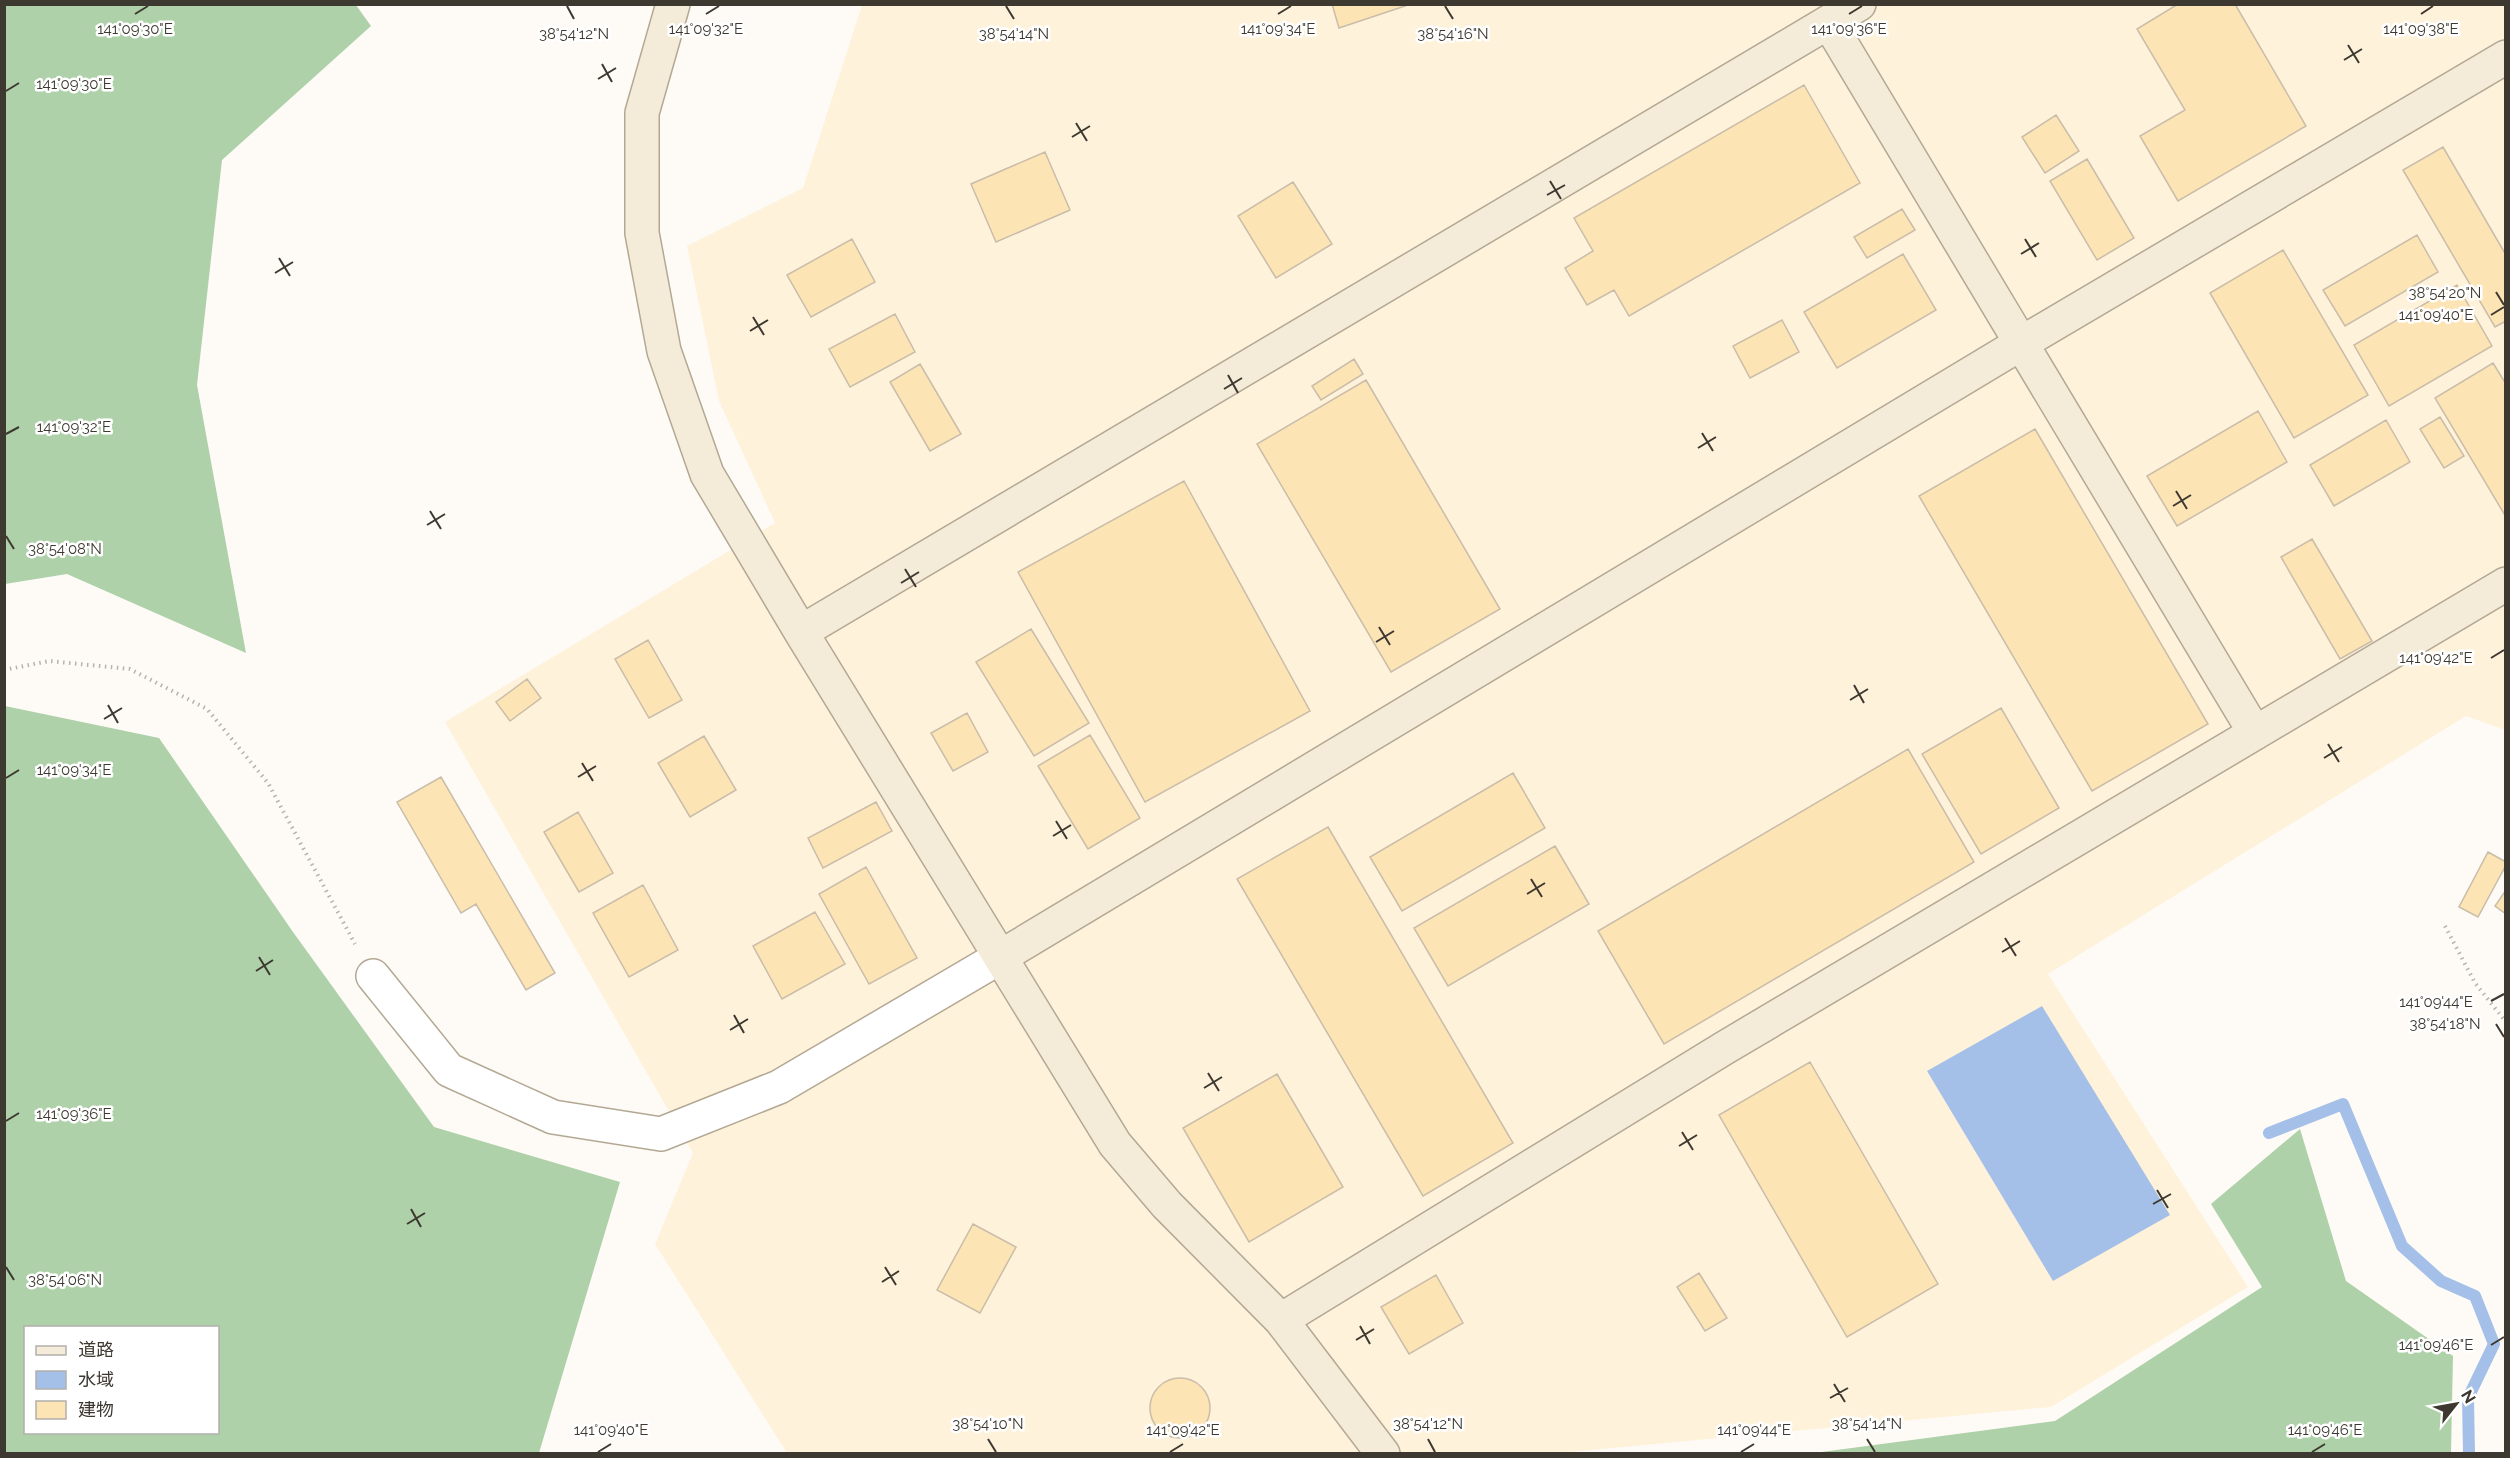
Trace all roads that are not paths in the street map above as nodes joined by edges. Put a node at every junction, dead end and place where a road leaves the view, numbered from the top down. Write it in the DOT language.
graph roads {
  1 [pos="673,4"];
  2 [pos="1859,4"];
  3 [pos="1829,23"];
  4 [pos="2505,57"];
  5 [pos="2020,344"];
  6 [pos="2505,584"];
  7 [pos="801,632"];
  8 [pos="2255,733"];
  9 [pos="1002,956"];
  10 [pos="374,976"];
  11 [pos="1281,1320"];
  12 [pos="1383,1454"];
  1 -- 7 [label="street"];
  2 -- 3 [label="street"];
  3 -- 5 [label="street"];
  3 -- 7 [label="street"];
  4 -- 5 [label="street"];
  5 -- 8 [label="street"];
  5 -- 9 [label="street"];
  6 -- 8 [label="street"];
  7 -- 9 [label="street"];
  8 -- 11 [label="street"];
  9 -- 10 [label="street"];
  9 -- 11 [label="street"];
  11 -- 12 [label="street"];
}
